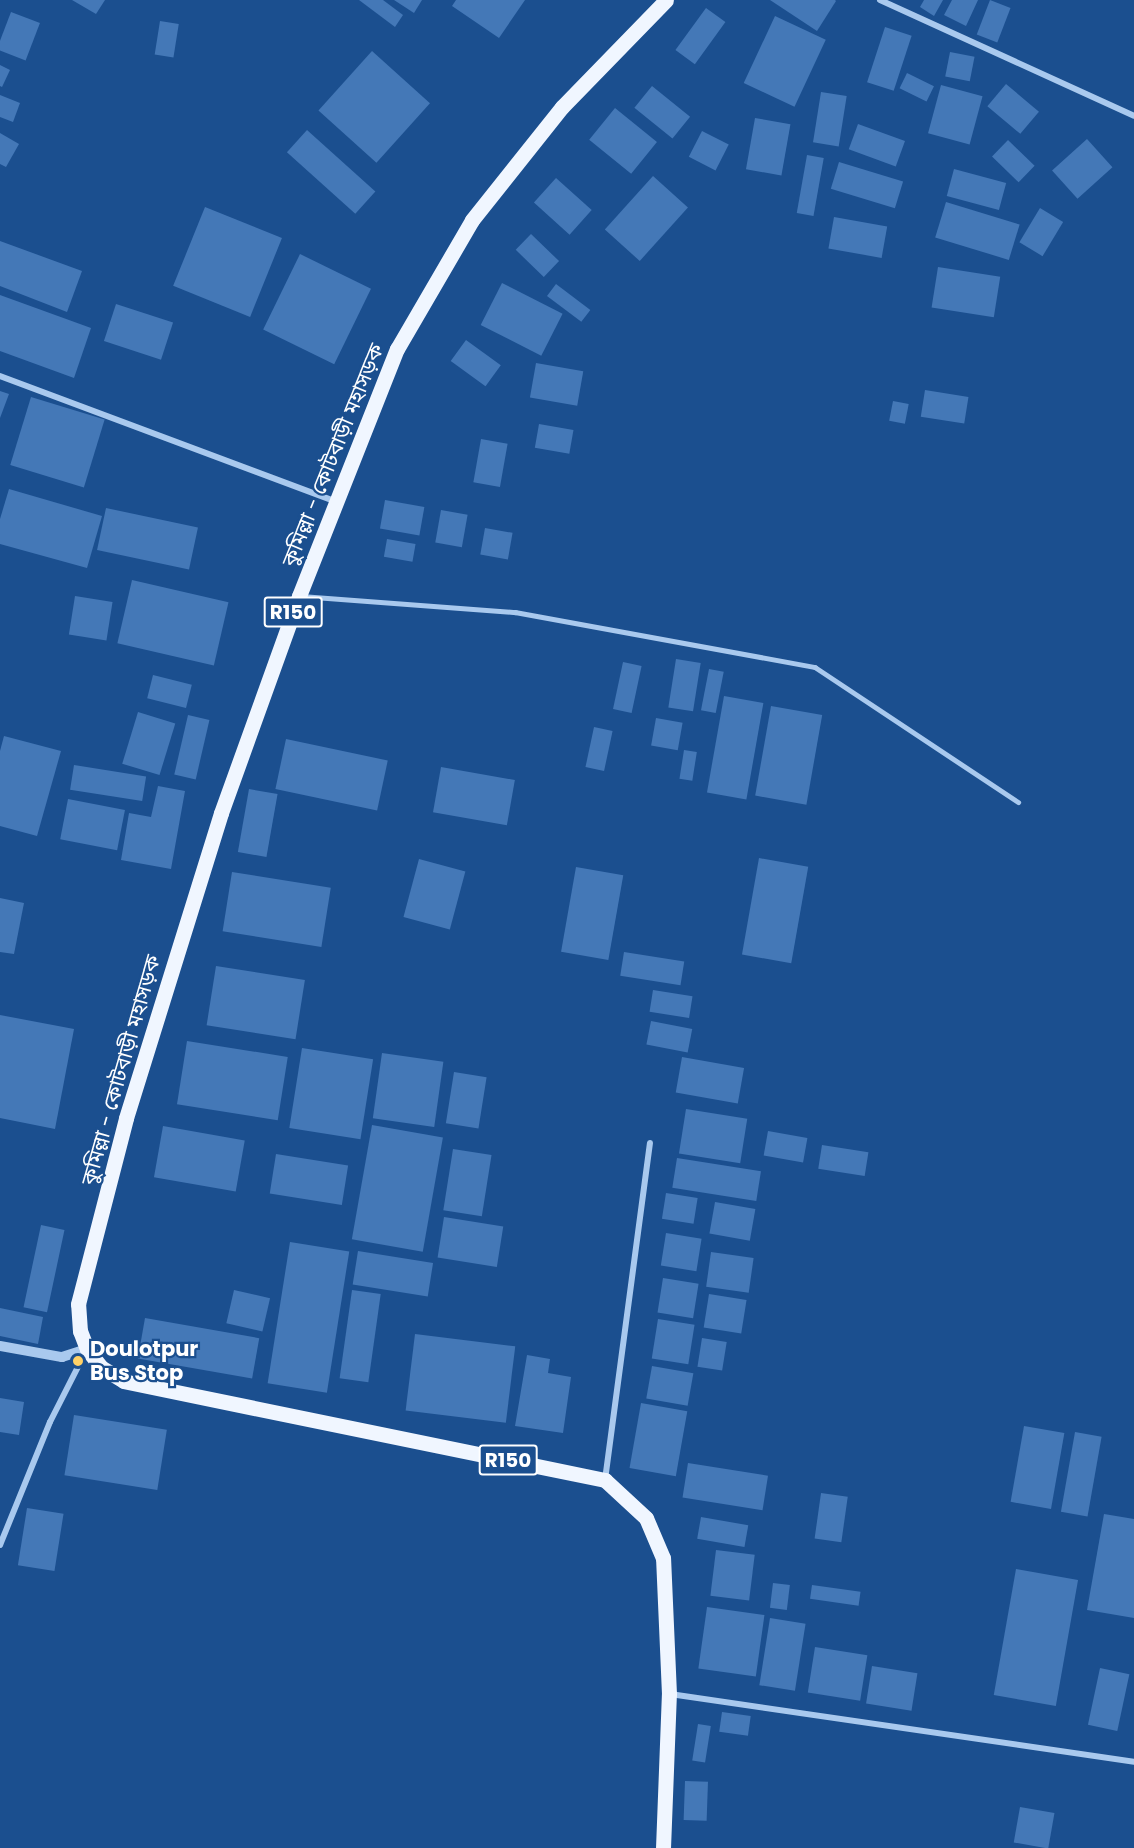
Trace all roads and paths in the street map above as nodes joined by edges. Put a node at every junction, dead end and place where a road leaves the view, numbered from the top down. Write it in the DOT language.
graph roads {
  1 [pos="666,0"];
  2 [pos="880,0"];
  3 [pos="1134,116"];
  4 [pos="0,376"];
  5 [pos="335,501"];
  6 [pos="298,596"];
  7 [pos="1018,802"];
  8 [pos="650,1143"];
  9 [pos="0,1346"];
  10 [pos="87,1348"];
  11 [pos="605,1480"];
  12 [pos="0,1545"];
  13 [pos="669,1694"];
  14 [pos="1134,1762"];
  15 [pos="663,1848"];
  1 -- 5 [label="main road, কুমিল্লা - কোটবাড়ী মহাসড়ক / R150"];
  2 -- 3 [label="street"];
  4 -- 5 [label="street"];
  5 -- 6 [label="main road, কুমিল্লা - কোটবাড়ী মহাসড়ক / R150"];
  6 -- 7 [label="lane"];
  6 -- 10 [label="main road, কুমিল্লা - কোটবাড়ী মহাসড়ক / R150"];
  8 -- 11 [label="street"];
  9 -- 10 [label="street"];
  10 -- 11 [label="main road, কুমিল্লা - কোটবাড়ী মহাসড়ক / R150"];
  10 -- 12 [label="street"];
  11 -- 13 [label="main road"];
  13 -- 14 [label="street"];
  13 -- 15 [label="main road"];
}
